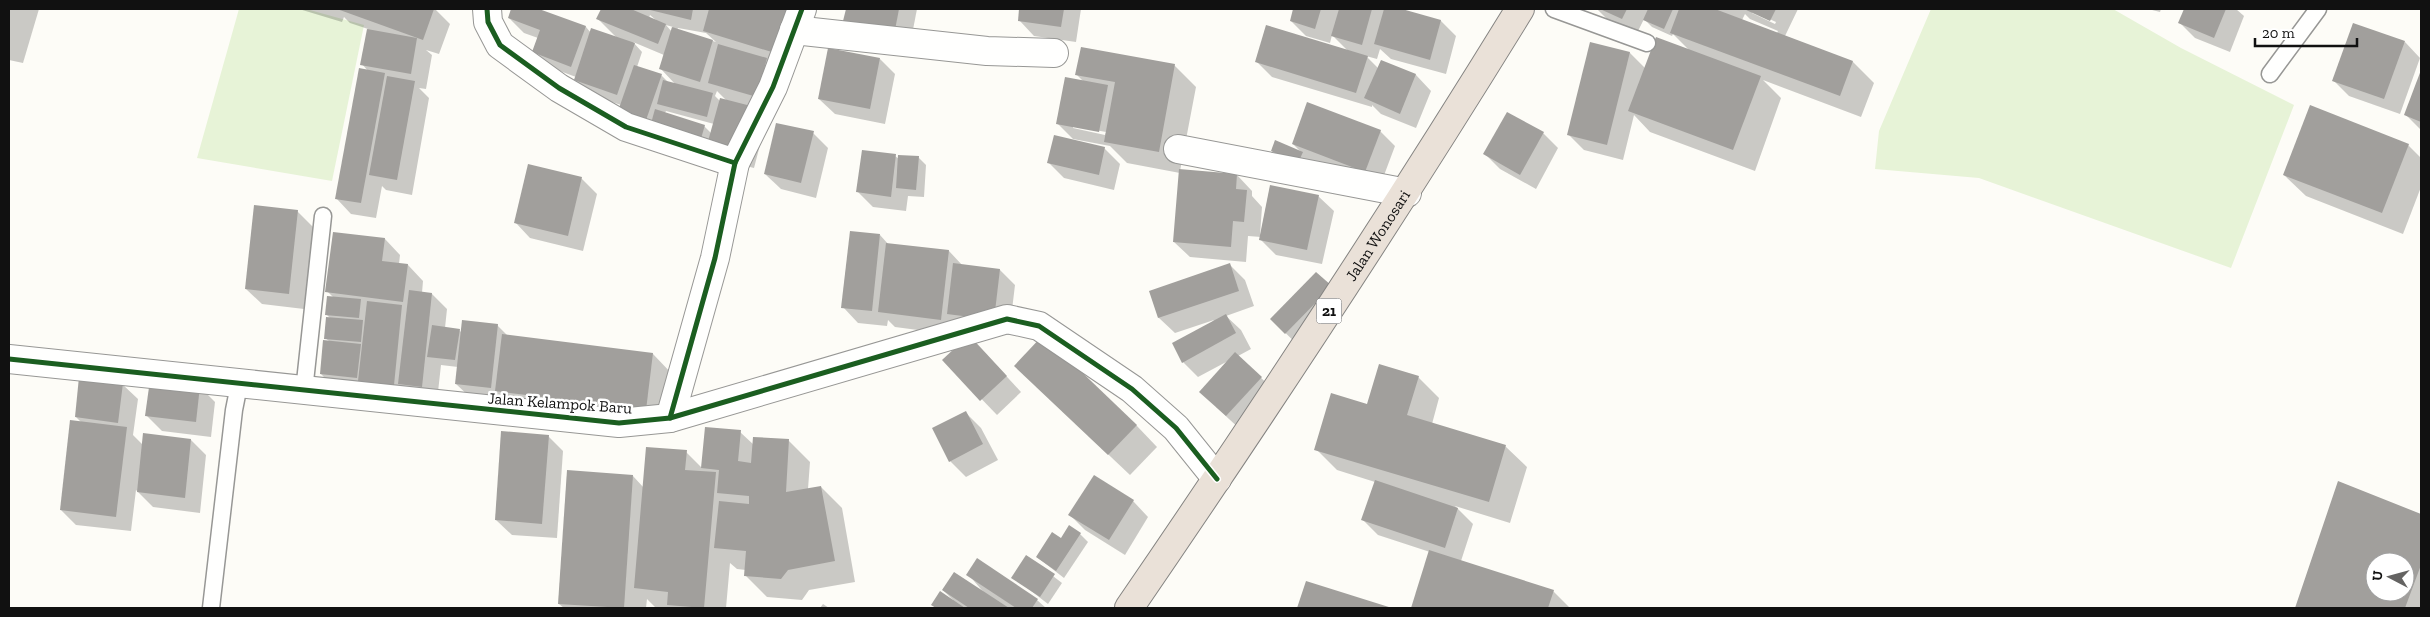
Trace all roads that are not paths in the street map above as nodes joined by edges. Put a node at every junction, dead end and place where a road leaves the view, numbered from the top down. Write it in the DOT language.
graph roads {
  1 [pos="486,9"];
  2 [pos="1520,9"];
  3 [pos="1554,9"];
  4 [pos="2318,9"];
  5 [pos="798,19"];
  6 [pos="1647,43"];
  7 [pos="1054,53"];
  8 [pos="2270,74"];
  9 [pos="1178,148"];
  10 [pos="735,162"];
  11 [pos="1407,193"];
  12 [pos="322,216"];
  13 [pos="9,359"];
  14 [pos="240,384"];
  15 [pos="304,391"];
  16 [pos="670,418"];
  17 [pos="1217,479"];
  18 [pos="211,608"];
  19 [pos="1129,608"];
  1 -- 10 [label="street"];
  2 -- 11 [label="highway, Jalan Wonosari / 21"];
  3 -- 6 [label="lane"];
  4 -- 8 [label="lane"];
  5 -- 7 [label="street"];
  5 -- 10 [label="street"];
  9 -- 11 [label="street"];
  10 -- 16 [label="street"];
  11 -- 17 [label="highway, Jalan Wonosari / 21"];
  12 -- 15 [label="lane"];
  13 -- 14 [label="street, Jalan Kelampok Baru"];
  14 -- 15 [label="street, Jalan Kelampok Baru"];
  14 -- 18 [label="lane"];
  15 -- 16 [label="street, Jalan Kelampok Baru"];
  16 -- 17 [label="street, Jalan Kelampok Baru"];
  17 -- 19 [label="highway, Jalan Wonosari / 21"];
}
